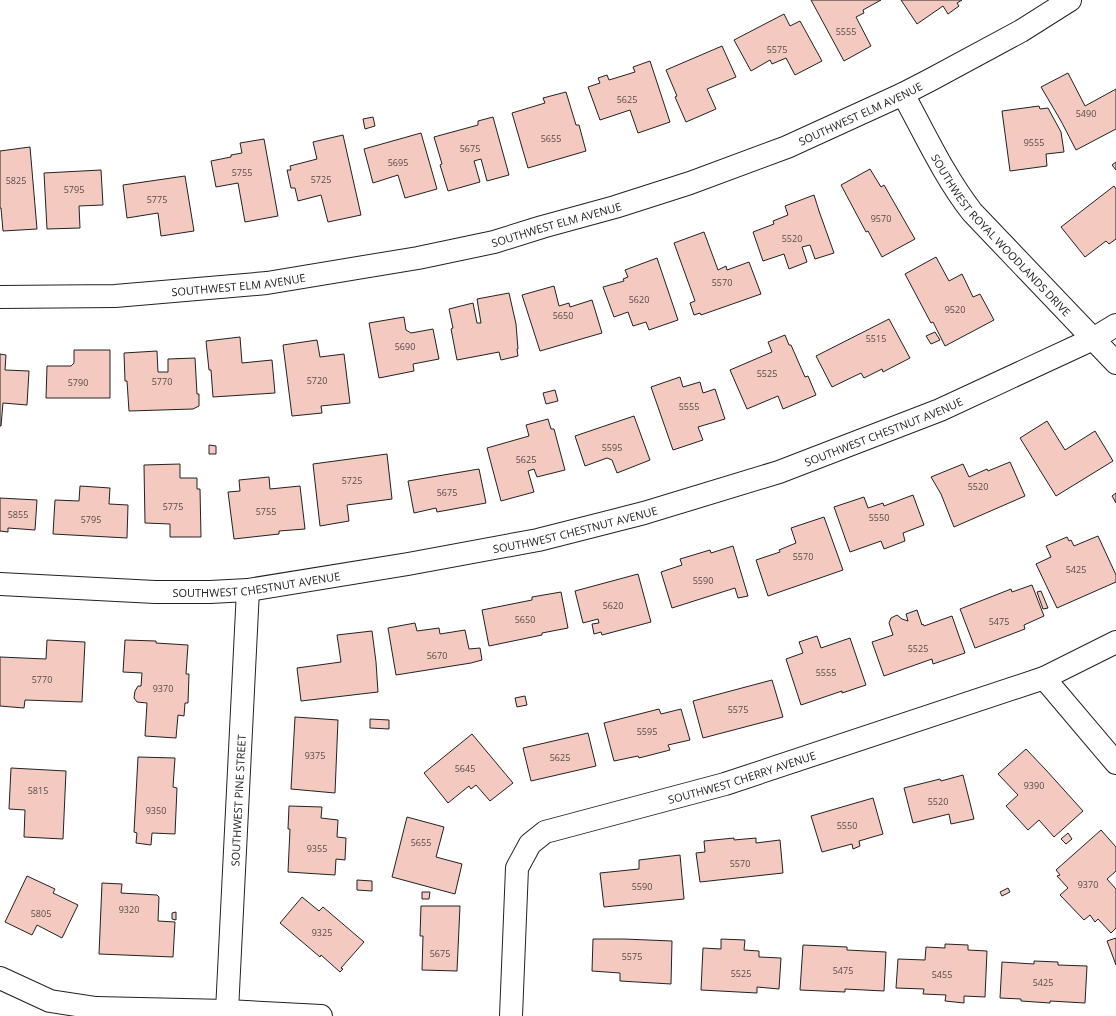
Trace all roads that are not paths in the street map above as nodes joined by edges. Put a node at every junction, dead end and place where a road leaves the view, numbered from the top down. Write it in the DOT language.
graph roads {
  1 [pos="1070,0"];
  2 [pos="903,94"];
  3 [pos="0,297"];
  4 [pos="1116,325"];
  5 [pos="1093,339"];
  6 [pos="1116,363"];
  7 [pos="0,584"];
  8 [pos="248,590"];
  9 [pos="1116,642"];
  10 [pos="1044,678"];
  11 [pos="1116,763"];
  12 [pos="0,978"];
  13 [pos="227,1011"];
  14 [pos="321,1016"];
  15 [pos="511,1016"];
  1 -- 2 [label="street, SOUTHWEST ELM AVENUE"];
  2 -- 3 [label="street, SOUTHWEST ELM AVENUE"];
  2 -- 5 [label="street, SOUTHWEST ROYAL WOODLANDS DRIVE"];
  4 -- 5 [label="street, SOUTHWEST CHESTNUT AVENUE"];
  5 -- 6 [label="street, SOUTHWEST ROYAL WOODLANDS DRIVE"];
  5 -- 8 [label="street, SOUTHWEST CHESTNUT AVENUE"];
  7 -- 8 [label="street, SOUTHWEST CHESTNUT AVENUE"];
  8 -- 13 [label="street, SOUTHWEST PINE STREET"];
  9 -- 10 [label="street, SOUTHWEST CHERRY AVENUE"];
  10 -- 11 [label="street"];
  10 -- 15 [label="street, SOUTHWEST CHERRY AVENUE"];
  12 -- 13 [label="street"];
  13 -- 14 [label="street"];
}
